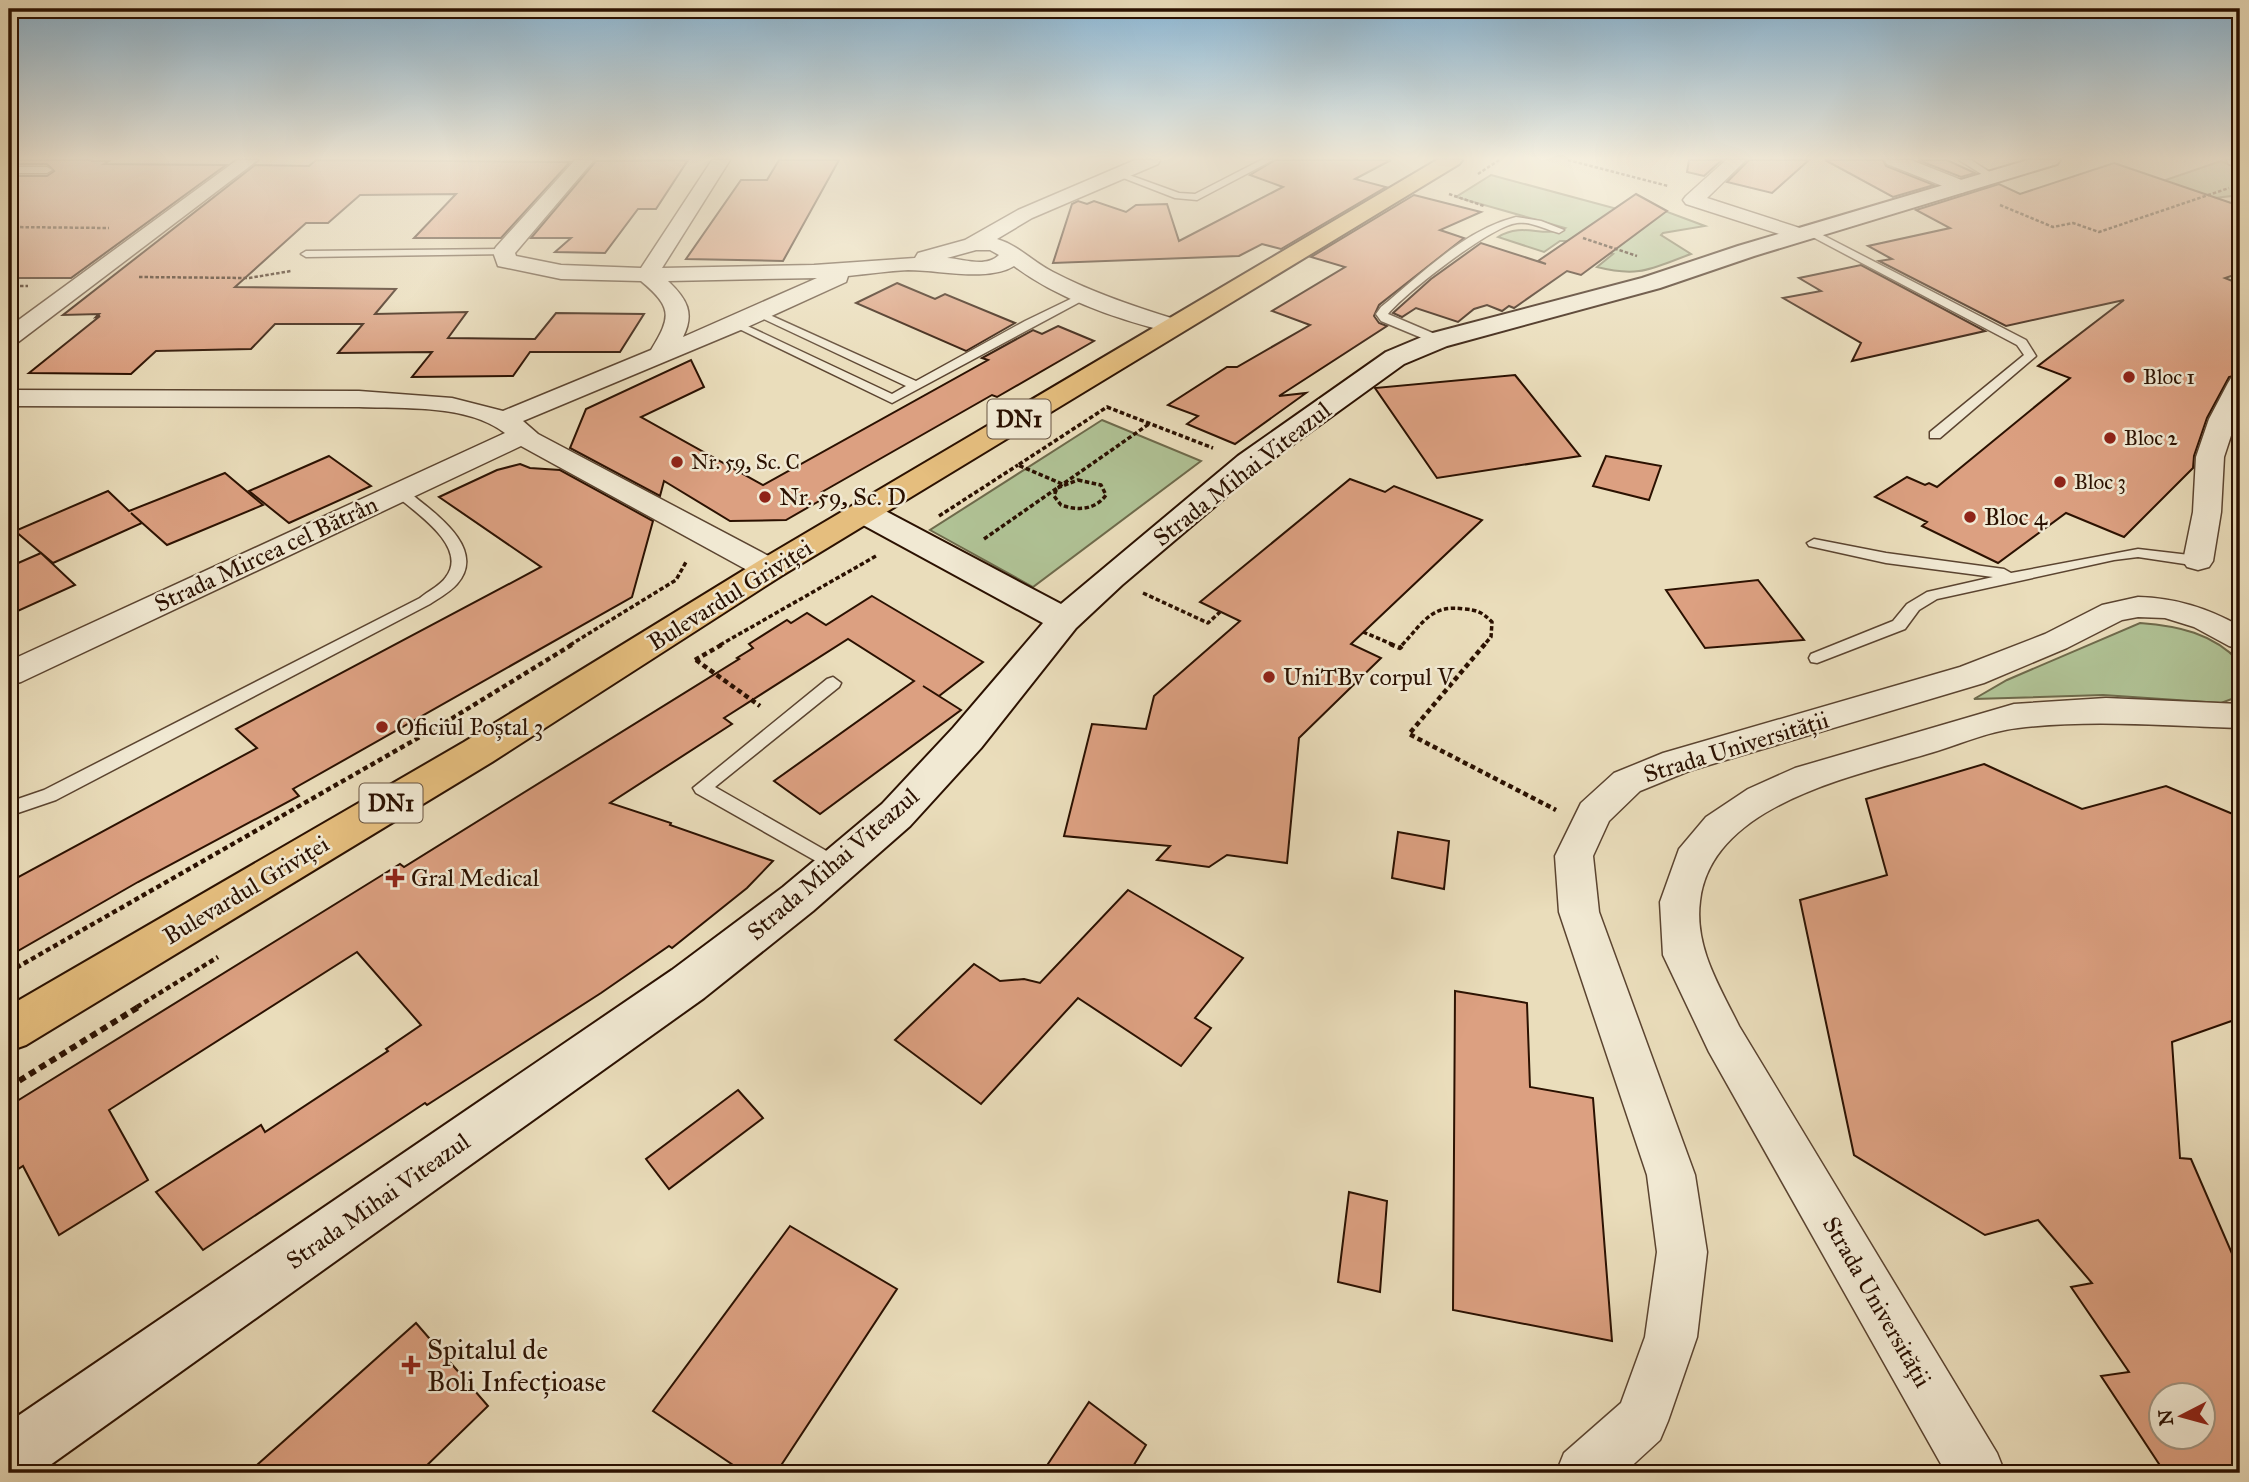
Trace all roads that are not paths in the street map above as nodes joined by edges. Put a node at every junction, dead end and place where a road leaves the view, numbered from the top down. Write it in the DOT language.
graph roads {
  1 [pos="157,229"];
  2 [pos="523,229"];
  3 [pos="677,229"];
  4 [pos="1001,229"];
  5 [pos="1018,229"];
  6 [pos="1336,229"];
  7 [pos="1495,229"];
  8 [pos="1791,229"];
  9 [pos="1823,229"];
  10 [pos="1807,234"];
  11 [pos="1007,251"];
  12 [pos="503,252"];
  13 [pos="962,253"];
  14 [pos="306,254"];
  15 [pos="990,268"];
  16 [pos="857,270"];
  17 [pos="648,275"];
  18 [pos="1046,278"];
  19 [pos="1087,294"];
  20 [pos="757,313"];
  21 [pos="735,324"];
  22 [pos="1173,326"];
  23 [pos="9,338"];
  24 [pos="1438,340"];
  25 [pos="660,355"];
  26 [pos="2240,383"];
  27 [pos="917,386"];
  28 [pos="9,398"];
  29 [pos="514,428"];
  30 [pos="1935,435"];
  31 [pos="400,492"];
  32 [pos="865,513"];
  33 [pos="1814,543"];
  34 [pos="2198,561"];
  35 [pos="769,569"];
  36 [pos="2018,576"];
  37 [pos="1063,620"];
  38 [pos="2240,639"];
  39 [pos="1817,657"];
  40 [pos="9,674"];
  41 [pos="833,683"];
  42 [pos="2240,716"];
  43 [pos="9,809"];
  44 [pos="837,866"];
  45 [pos="9,1030"];
  46 [pos="9,1458"];
  47 [pos="1584,1473"];
  48 [pos="1977,1473"];
  1 -- 23 [label="street"];
  2 -- 12 [label="street"];
  3 -- 17 [label="street"];
  4 -- 13 [label="street"];
  5 -- 11 [label="street"];
  6 -- 22 [label="main road, Bulevardul Griviței / DN1"];
  7 -- 24 [label="lane"];
  8 -- 10 [label="street"];
  9 -- 10 [label="street, Strada Mihai Viteazul"];
  10 -- 24 [label="street, Strada Mihai Viteazul"];
  10 -- 30 [label="lane"];
  11 -- 13 [label="street"];
  11 -- 15 [label="street"];
  11 -- 18 [label="street"];
  12 -- 14 [label="lane"];
  12 -- 17 [label="street"];
  13 -- 15 [label="street"];
  13 -- 16 [label="street"];
  15 -- 18 [label="street"];
  16 -- 17 [label="street"];
  16 -- 20 [label="street, Strada Mircea cel Bătrân"];
  17 -- 25 [label="street"];
  18 -- 19 [label="street"];
  19 -- 22 [label="street"];
  19 -- 27 [label="lane"];
  20 -- 21 [label="street, Strada Mircea cel Bătrân"];
  20 -- 27 [label="lane"];
  21 -- 25 [label="street, Strada Mircea cel Bătrân"];
  21 -- 27 [label="lane"];
  22 -- 32 [label="main road, Bulevardul Griviței / DN1"];
  24 -- 37 [label="street, Strada Mihai Viteazul"];
  25 -- 29 [label="street, Strada Mircea cel Bătrân"];
  26 -- 34 [label="street"];
  28 -- 29 [label="street"];
  29 -- 31 [label="street, Strada Mircea cel Bătrân"];
  29 -- 35 [label="street"];
  31 -- 40 [label="street, Strada Mircea cel Bătrân"];
  31 -- 43 [label="lane"];
  32 -- 35 [label="main road, Bulevardul Griviței / DN1"];
  32 -- 37 [label="street"];
  33 -- 36 [label="lane"];
  34 -- 36 [label="lane"];
  35 -- 45 [label="main road, Bulevardul Griviței / DN1"];
  36 -- 39 [label="lane"];
  37 -- 44 [label="street, Strada Mihai Viteazul"];
  38 -- 47 [label="street, Strada Universității"];
  41 -- 44 [label="lane"];
  42 -- 48 [label="street, Strada Universității"];
  44 -- 46 [label="street, Strada Mihai Viteazul"];
}
